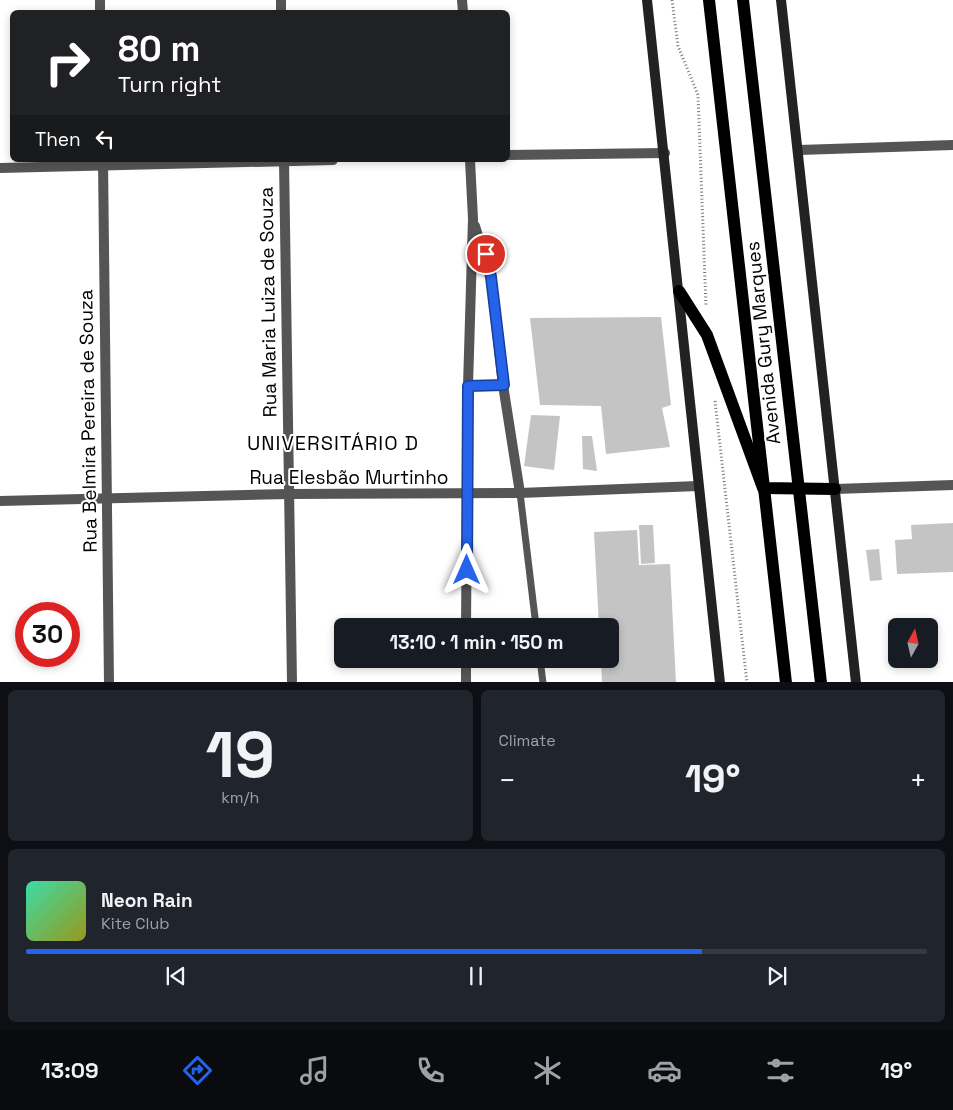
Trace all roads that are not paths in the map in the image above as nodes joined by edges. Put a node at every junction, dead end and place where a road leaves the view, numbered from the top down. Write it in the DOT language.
graph roads {
  1 [pos="647,0"];
  2 [pos="709,0"];
  3 [pos="744,0"];
  4 [pos="751,0"];
  5 [pos="781,0"];
  6 [pos="746,19"];
  7 [pos="953,145"];
  8 [pos="799,150"];
  9 [pos="665,153"];
  10 [pos="510,155"];
  11 [pos="194,162"];
  12 [pos="284,162"];
  13 [pos="470,162"];
  14 [pos="103,163"];
  15 [pos="0,168"];
  16 [pos="473,219"];
  17 [pos="679,291"];
  18 [pos="504,385"];
  19 [pos="468,386"];
  20 [pos="953,485"];
  21 [pos="698,486"];
  22 [pos="763,488"];
  23 [pos="835,489"];
  24 [pos="798,490"];
  25 [pos="520,493"];
  26 [pos="289,494"];
  27 [pos="467,494"];
  28 [pos="107,498"];
  29 [pos="0,501"];
  30 [pos="466,618"];
  31 [pos="535,618"];
  32 [pos="466,668"];
  33 [pos="541,668"];
  34 [pos="109,682"];
  35 [pos="292,682"];
  36 [pos="466,682"];
  37 [pos="543,682"];
  38 [pos="720,682"];
  39 [pos="786,682"];
  40 [pos="821,682"];
  41 [pos="856,682"];
  1 -- 9 [label="main road"];
  2 -- 22 [label="main road, Avenida Gury Marques"];
  3 -- 6 [label="main road, Avenida Gury Marques"];
  4 -- 6 [label="main road"];
  5 -- 8 [label="main road"];
  6 -- 24 [label="main road, Avenida Gury Marques"];
  7 -- 8 [label="street"];
  8 -- 23 [label="main road"];
  9 -- 10 [label="street"];
  9 -- 17 [label="main road"];
  11 -- 14 [label="street"];
  12 -- 26 [label="street, Rua Maria Luiza de Souza"];
  13 -- 16 [label="street"];
  14 -- 15 [label="street"];
  14 -- 28 [label="street, Rua Belmira Pereira de Souza"];
  16 -- 18 [label="street"];
  16 -- 19 [label="street"];
  17 -- 21 [label="main road"];
  17 -- 22 [label="main road"];
  18 -- 19 [label="street"];
  18 -- 25 [label="street"];
  19 -- 27 [label="street"];
  20 -- 23 [label="street"];
  21 -- 25 [label="street, Rua Elesbão Murtinho"];
  21 -- 38 [label="main road"];
  22 -- 24 [label="main road"];
  22 -- 39 [label="main road, Avenida Gury Marques"];
  23 -- 24 [label="main road"];
  23 -- 41 [label="main road"];
  24 -- 40 [label="main road, Avenida Gury Marques"];
  25 -- 27 [label="street, Rua Elesbão Murtinho"];
  25 -- 31 [label="lane"];
  26 -- 27 [label="street, Rua Elesbão Murtinho"];
  26 -- 28 [label="street, Rua Elesbão Murtinho"];
  26 -- 35 [label="street, Rua Maria Luiza de Souza"];
  27 -- 30 [label="street"];
  28 -- 29 [label="street, Rua Elesbão Murtinho"];
  28 -- 34 [label="street, Rua Belmira Pereira de Souza"];
  32 -- 36 [label="street"];
  33 -- 37 [label="lane"];
}
